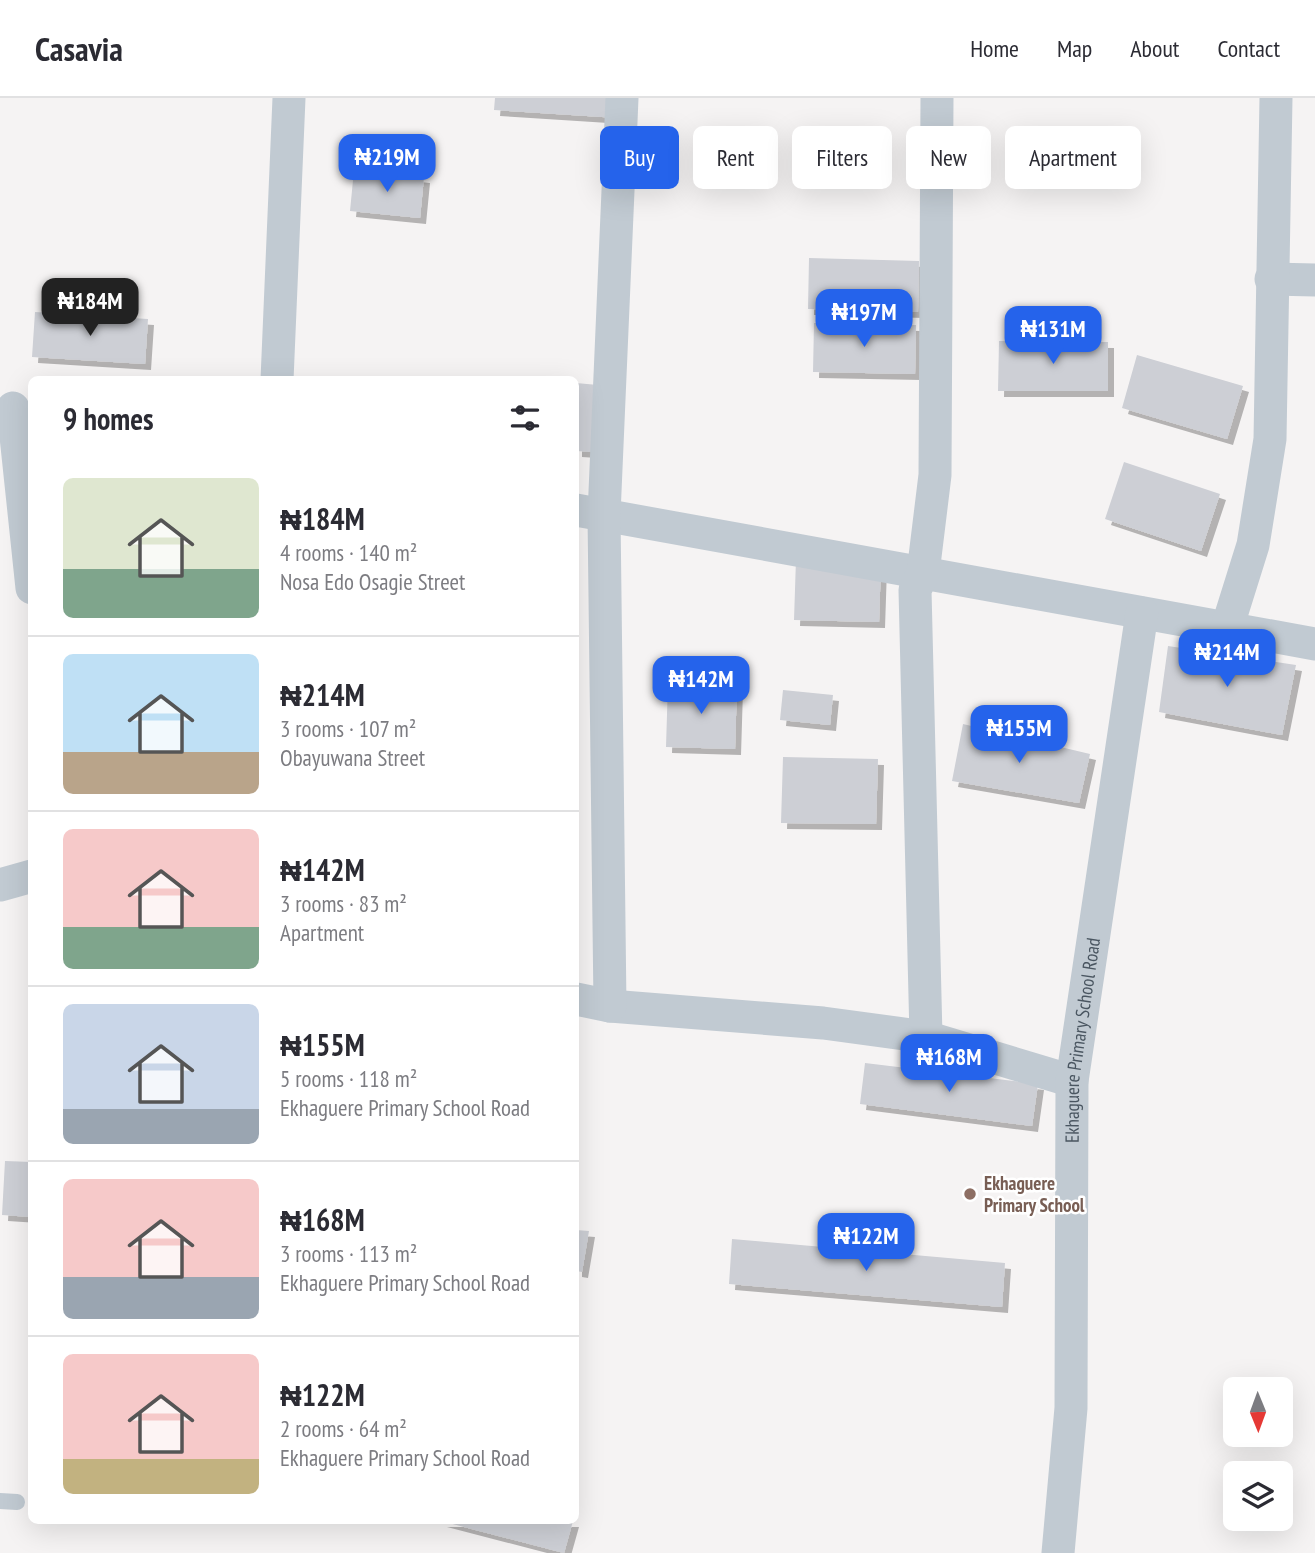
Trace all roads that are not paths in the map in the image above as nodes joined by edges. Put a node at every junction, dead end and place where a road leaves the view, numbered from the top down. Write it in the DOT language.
graph roads {
  1 [pos="289,98"];
  2 [pos="622,98"];
  3 [pos="937,98"];
  4 [pos="1276,98"];
  5 [pos="1271,279"];
  6 [pos="1315,280"];
  7 [pos="277,376"];
  8 [pos="15,408"];
  9 [pos="590,513"];
  10 [pos="28,546"];
  11 [pos="923,573"];
  12 [pos="1142,613"];
  13 [pos="1227,628"];
  14 [pos="1315,644"];
  15 [pos="28,877"];
  16 [pos="0,885"];
  17 [pos="579,1000"];
  18 [pos="610,1006"];
  19 [pos="926,1037"];
  20 [pos="1072,1081"];
  21 [pos="0,1501"];
  22 [pos="17,1502"];
  23 [pos="1058,1553"];
  1 -- 7 [label="street"];
  2 -- 9 [label="street"];
  3 -- 11 [label="street"];
  4 -- 5 [label="street"];
  5 -- 6 [label="street"];
  5 -- 13 [label="street"];
  8 -- 10 [label="street"];
  9 -- 11 [label="street"];
  9 -- 18 [label="street"];
  11 -- 12 [label="street"];
  11 -- 19 [label="street"];
  12 -- 13 [label="street"];
  12 -- 20 [label="street, Ekhaguere Primary School Road"];
  13 -- 14 [label="street"];
  15 -- 16 [label="street"];
  17 -- 18 [label="street"];
  18 -- 19 [label="street"];
  19 -- 20 [label="street"];
  20 -- 23 [label="street, Ekhaguere Primary School Road"];
  21 -- 22 [label="lane"];
}
